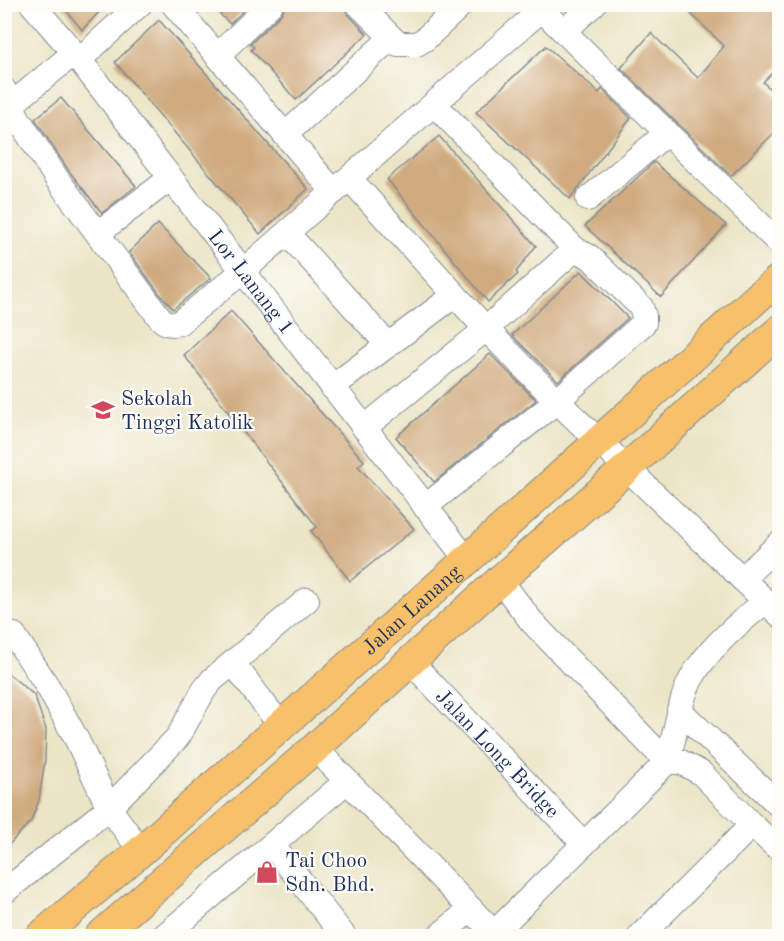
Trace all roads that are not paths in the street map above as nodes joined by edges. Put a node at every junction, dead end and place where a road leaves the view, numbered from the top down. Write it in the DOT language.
graph roads {
  1 [pos="32,4"];
  2 [pos="140,4"];
  3 [pos="173,4"];
  4 [pos="271,4"];
  5 [pos="358,4"];
  6 [pos="462,4"];
  7 [pos="594,4"];
  8 [pos="539,7"];
  9 [pos="564,32"];
  10 [pos="392,38"];
  11 [pos="76,56"];
  12 [pos="217,56"];
  13 [pos="8,98"];
  14 [pos="434,104"];
  15 [pos="667,133"];
  16 [pos="285,135"];
  17 [pos="171,178"];
  18 [pos="341,185"];
  19 [pos="588,199"];
  20 [pos="98,233"];
  21 [pos="287,233"];
  22 [pos="780,244"];
  23 [pos="575,249"];
  24 [pos="243,271"];
  25 [pos="780,279"];
  26 [pos="455,295"];
  27 [pos="486,328"];
  28 [pos="778,333"];
  29 [pos="388,345"];
  30 [pos="332,387"];
  31 [pos="557,402"];
  32 [pos="364,428"];
  33 [pos="598,443"];
  34 [pos="626,469"];
  35 [pos="425,507"];
  36 [pos="780,543"];
  37 [pos="467,560"];
  38 [pos="742,579"];
  39 [pos="500,580"];
  40 [pos="307,600"];
  41 [pos="772,609"];
  42 [pos="14,635"];
  43 [pos="411,662"];
  44 [pos="233,663"];
  45 [pos="679,710"];
  46 [pos="281,726"];
  47 [pos="315,748"];
  48 [pos="666,762"];
  49 [pos="347,782"];
  50 [pos="780,806"];
  51 [pos="109,808"];
  52 [pos="752,825"];
  53 [pos="584,844"];
  54 [pos="272,845"];
  55 [pos="780,850"];
  56 [pos="141,851"];
  57 [pos="4,892"];
  58 [pos="471,909"];
  59 [pos="496,935"];
  60 [pos="41,936"];
  61 [pos="100,936"];
  62 [pos="164,936"];
  63 [pos="344,936"];
  64 [pos="439,936"];
  65 [pos="639,936"];
  1 -- 11 [label="street, Lor Lanang 1"];
  2 -- 11 [label="street"];
  3 -- 12 [label="street"];
  4 -- 12 [label="street"];
  5 -- 10 [label="street"];
  6 -- 10 [label="street"];
  7 -- 9 [label="street"];
  8 -- 9 [label="street"];
  8 -- 14 [label="street"];
  9 -- 15 [label="street"];
  10 -- 16 [label="street"];
  11 -- 13 [label="street"];
  11 -- 17 [label="street, Lor Lanang 1"];
  12 -- 16 [label="street"];
  13 -- 20 [label="street"];
  14 -- 18 [label="street"];
  14 -- 23 [label="street"];
  15 -- 19 [label="street"];
  15 -- 22 [label="street"];
  16 -- 18 [label="street"];
  17 -- 20 [label="street"];
  17 -- 24 [label="street, Lor Lanang 1"];
  18 -- 21 [label="street"];
  18 -- 26 [label="street"];
  20 -- 24 [label="street"];
  21 -- 24 [label="street"];
  21 -- 29 [label="street"];
  23 -- 27 [label="street"];
  23 -- 31 [label="street"];
  24 -- 30 [label="street, Lor Lanang 1"];
  25 -- 33 [label="main road, Jalan Lanang"];
  26 -- 27 [label="street"];
  26 -- 29 [label="street"];
  27 -- 31 [label="street"];
  27 -- 32 [label="street"];
  28 -- 34 [label="main road, Jalan Lanang"];
  29 -- 30 [label="street"];
  30 -- 32 [label="street, Lor Lanang 1"];
  31 -- 33 [label="street"];
  31 -- 35 [label="street"];
  32 -- 35 [label="street, Lor Lanang 1"];
  33 -- 34 [label="street"];
  33 -- 37 [label="main road, Jalan Lanang"];
  34 -- 38 [label="street"];
  34 -- 39 [label="main road, Jalan Lanang"];
  35 -- 37 [label="street, Lor Lanang 1"];
  36 -- 38 [label="street"];
  37 -- 46 [label="main road, Jalan Lanang"];
  38 -- 41 [label="street"];
  39 -- 43 [label="main road, Jalan Lanang"];
  39 -- 48 [label="street"];
  40 -- 44 [label="street"];
  41 -- 45 [label="street"];
  42 -- 51 [label="street"];
  43 -- 47 [label="main road, Jalan Lanang"];
  43 -- 53 [label="street, Jalan Long Bridge"];
  44 -- 46 [label="street"];
  44 -- 51 [label="street"];
  45 -- 48 [label="street"];
  45 -- 50 [label="street"];
  46 -- 56 [label="main road, Jalan Lanang"];
  47 -- 49 [label="street"];
  47 -- 61 [label="main road, Jalan Lanang"];
  48 -- 52 [label="street"];
  48 -- 53 [label="street"];
  49 -- 54 [label="street"];
  49 -- 58 [label="street"];
  51 -- 56 [label="street"];
  51 -- 57 [label="street"];
  52 -- 55 [label="street"];
  52 -- 65 [label="street"];
  53 -- 59 [label="street"];
  54 -- 62 [label="street"];
  54 -- 63 [label="street"];
  56 -- 60 [label="main road, Jalan Lanang"];
  58 -- 59 [label="street"];
  58 -- 64 [label="street"];
}
